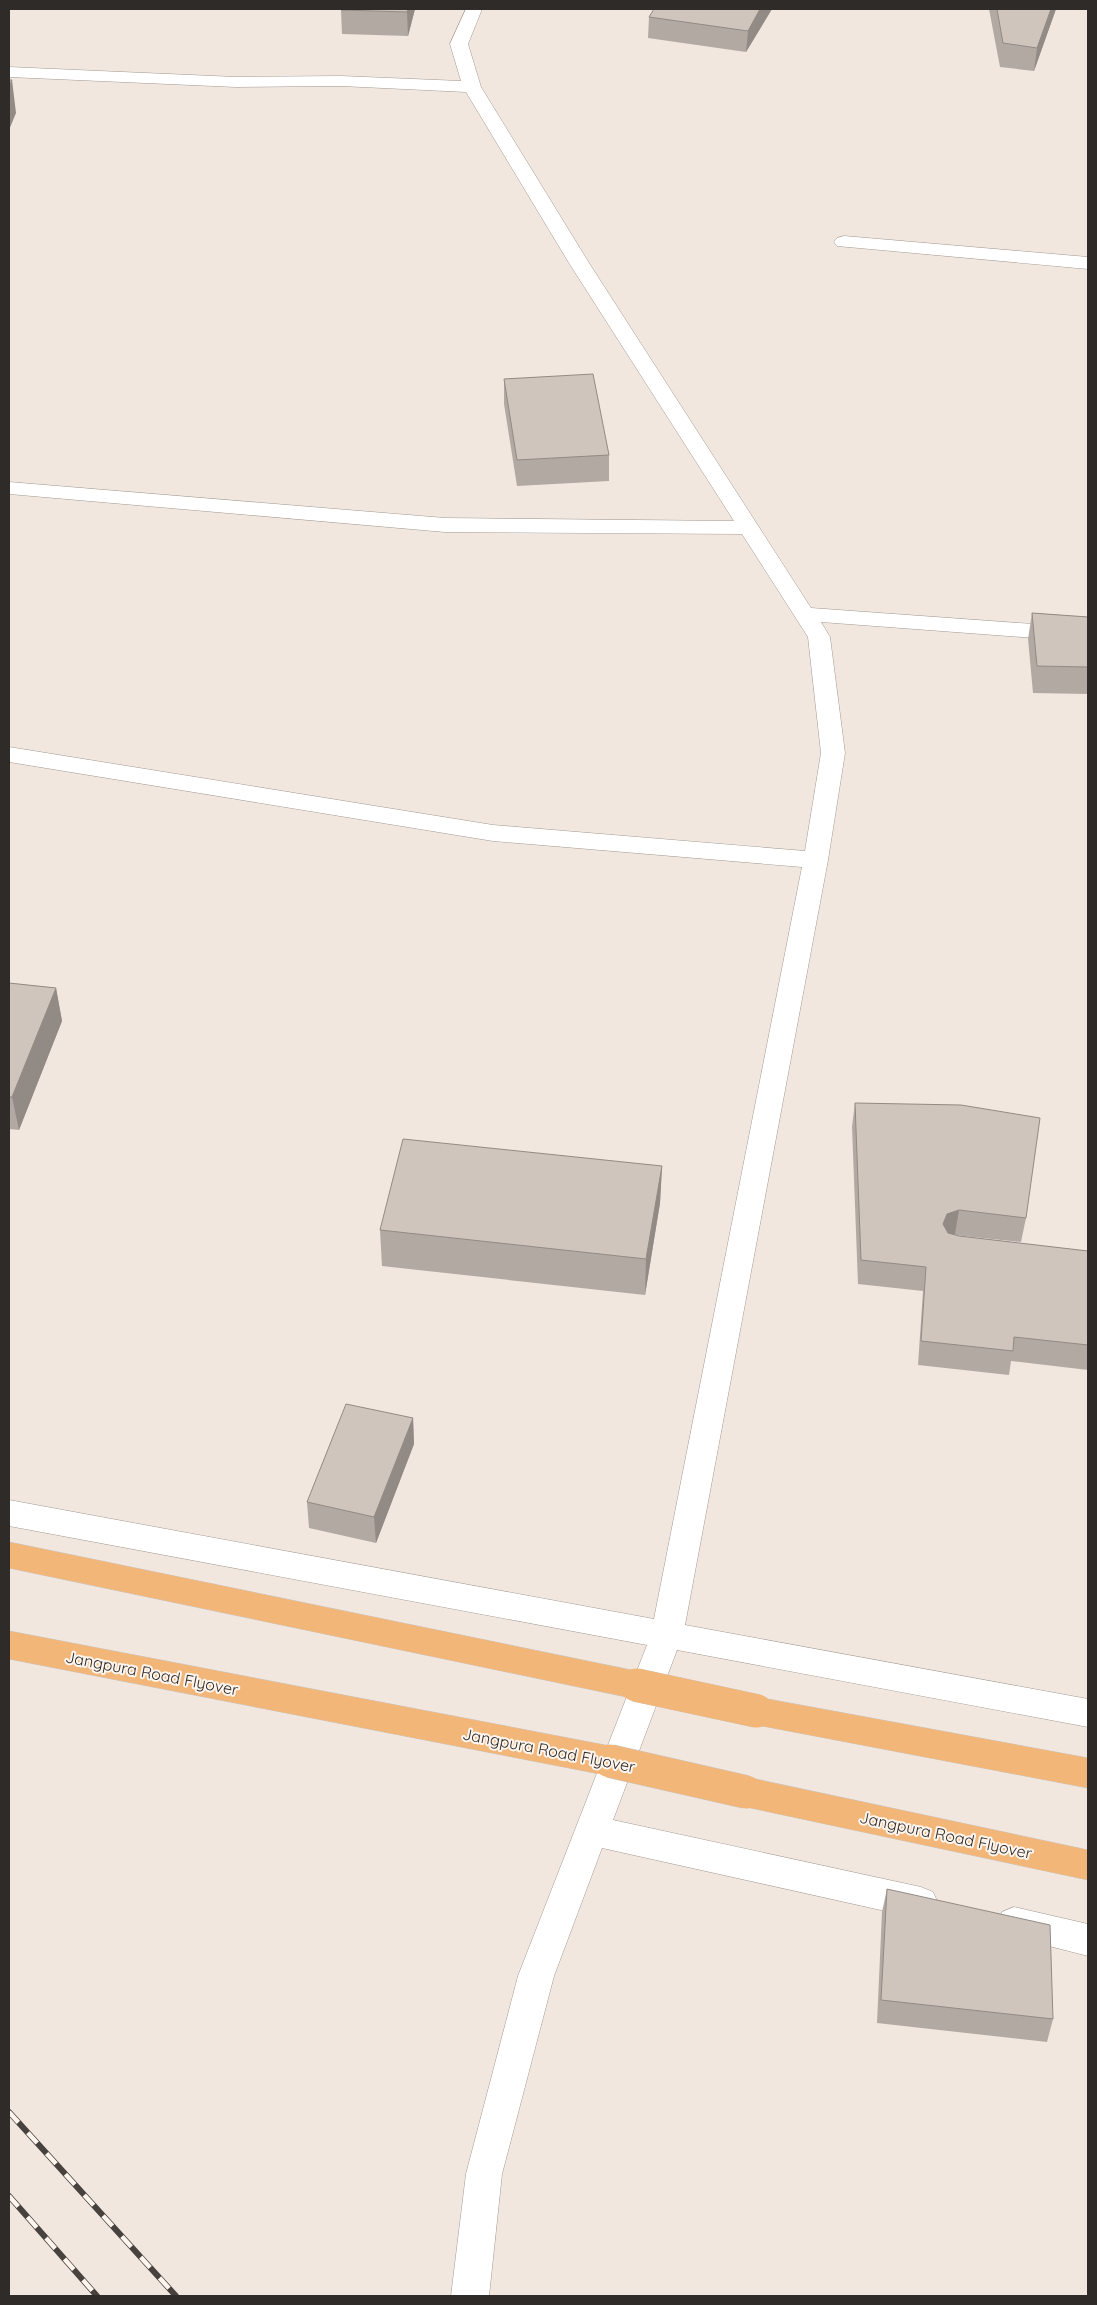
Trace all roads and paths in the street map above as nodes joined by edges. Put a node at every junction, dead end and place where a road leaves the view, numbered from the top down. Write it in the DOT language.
graph roads {
  1 [pos="474,9"];
  2 [pos="9,72"];
  3 [pos="472,87"];
  4 [pos="844,242"];
  5 [pos="1088,263"];
  6 [pos="9,488"];
  7 [pos="750,528"];
  8 [pos="804,614"];
  9 [pos="1088,635"];
  10 [pos="9,755"];
  11 [pos="816,860"];
  12 [pos="9,1512"];
  13 [pos="9,1554"];
  14 [pos="666,1635"];
  15 [pos="9,1645"];
  16 [pos="1088,1713"];
  17 [pos="1088,1773"];
  18 [pos="592,1831"];
  19 [pos="1088,1865"];
  20 [pos="1088,1940"];
  21 [pos="470,2296"];
  1 -- 3 [label="street"];
  2 -- 3 [label="street"];
  3 -- 7 [label="street"];
  4 -- 5 [label="street"];
  6 -- 7 [label="street"];
  7 -- 8 [label="street"];
  8 -- 9 [label="street"];
  8 -- 11 [label="street"];
  10 -- 11 [label="street"];
  11 -- 14 [label="street"];
  12 -- 14 [label="street"];
  13 -- 17 [label="main road, bridge"];
  14 -- 16 [label="street"];
  14 -- 18 [label="street"];
  15 -- 19 [label="main road, Jangpura Road Flyover, bridge"];
  18 -- 20 [label="street"];
  18 -- 21 [label="street"];
}
